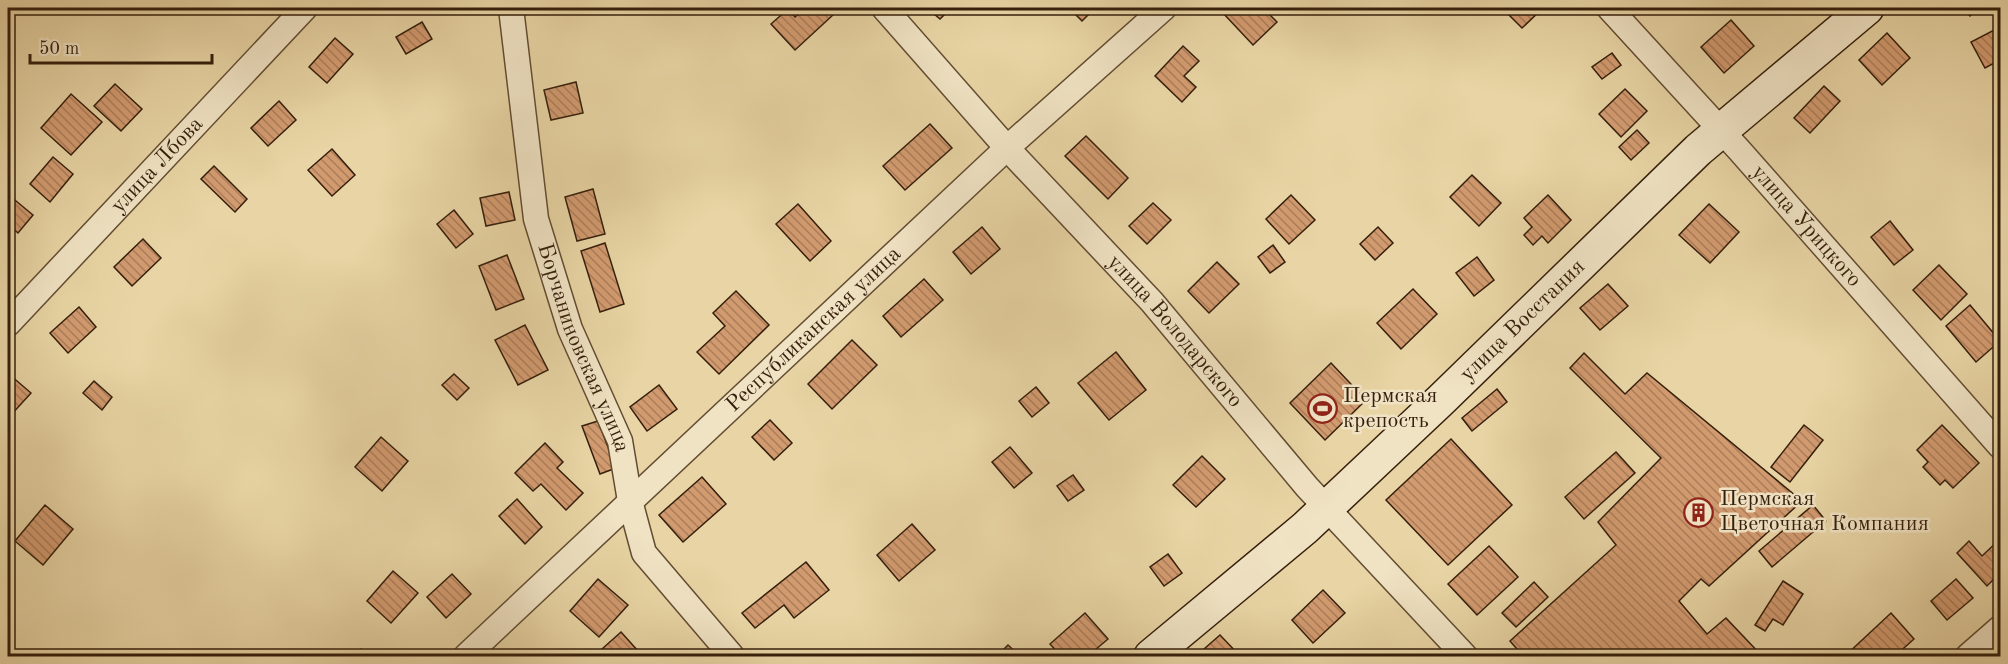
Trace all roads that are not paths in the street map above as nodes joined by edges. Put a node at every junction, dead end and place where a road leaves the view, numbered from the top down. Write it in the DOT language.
graph roads {
  1 [pos="305,8"];
  2 [pos="511,8"];
  3 [pos="884,8"];
  4 [pos="1164,8"];
  5 [pos="1609,8"];
  6 [pos="1867,8"];
  7 [pos="1720,130"];
  8 [pos="1007,148"];
  9 [pos="8,324"];
  10 [pos="2001,446"];
  11 [pos="630,501"];
  12 [pos="1327,508"];
  13 [pos="2001,627"];
  14 [pos="466,657"];
  15 [pos="732,657"];
  16 [pos="1151,657"];
  17 [pos="1465,657"];
  18 [pos="1968,657"];
  1 -- 9 [label="street, улица Лбова"];
  2 -- 11 [label="street, Борчаниновская улица"];
  3 -- 8 [label="street, улица Володарского"];
  4 -- 8 [label="street, Республиканская улица"];
  5 -- 7 [label="street, улица Урицкого"];
  6 -- 7 [label="street, улица Восстания"];
  7 -- 10 [label="street, улица Урицкого"];
  7 -- 12 [label="street, улица Восстания"];
  8 -- 11 [label="street, Республиканская улица"];
  8 -- 12 [label="street, улица Володарского"];
  11 -- 14 [label="street, Республиканская улица"];
  11 -- 15 [label="street, Борчаниновская улица"];
  12 -- 16 [label="street, улица Восстания"];
  12 -- 17 [label="street, улица Володарского"];
  13 -- 18 [label="street"];
}
